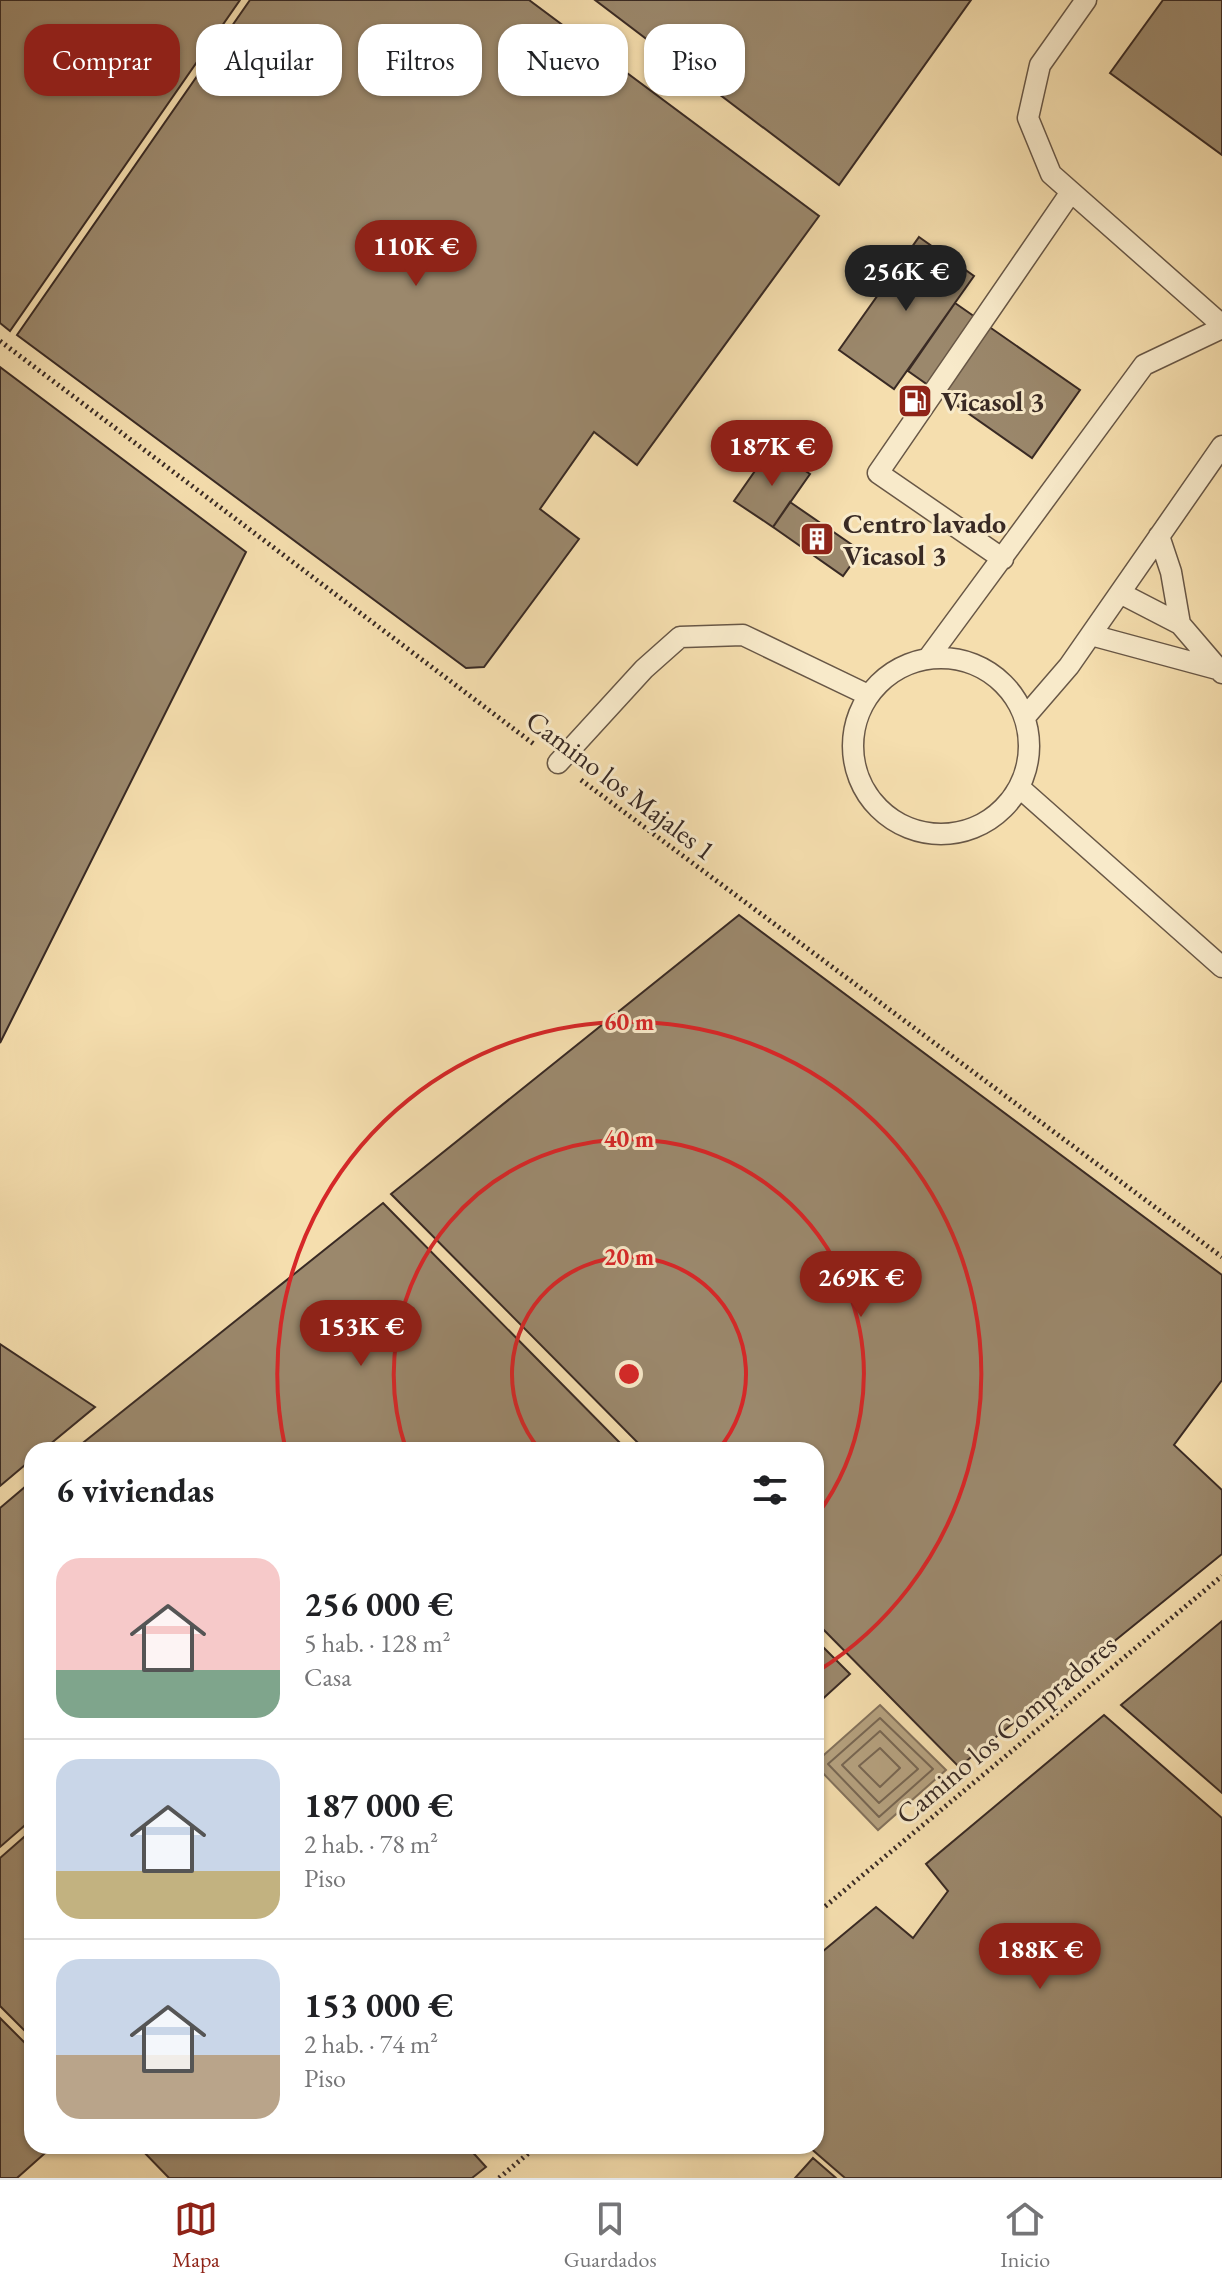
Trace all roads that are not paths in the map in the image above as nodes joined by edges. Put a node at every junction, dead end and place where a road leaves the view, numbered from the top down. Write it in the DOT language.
graph roads {
  1 [pos="1086,0"];
  2 [pos="1071,192"];
  3 [pos="1222,326"];
  4 [pos="1222,446"];
  5 [pos="1159,536"];
  6 [pos="1003,559"];
  7 [pos="1120,593"];
  8 [pos="1180,624"];
  9 [pos="1091,635"];
  10 [pos="929,657"];
  11 [pos="1219,671"];
  12 [pos="868,695"];
  13 [pos="1025,717"];
  14 [pos="558,763"];
  15 [pos="1020,788"];
  16 [pos="1222,967"];
  1 -- 2 [label="lane"];
  2 -- 3 [label="lane"];
  2 -- 6 [label="lane"];
  3 -- 6 [label="lane"];
  4 -- 5 [label="lane"];
  5 -- 7 [label="lane"];
  5 -- 8 [label="lane"];
  6 -- 10 [label="lane"];
  7 -- 8 [label="lane"];
  7 -- 9 [label="lane"];
  8 -- 11 [label="lane"];
  9 -- 11 [label="lane"];
  9 -- 13 [label="lane"];
  10 -- 12 [label="lane"];
  10 -- 13 [label="lane"];
  12 -- 14 [label="lane"];
  12 -- 15 [label="lane"];
  13 -- 15 [label="lane"];
  15 -- 16 [label="lane"];
}
